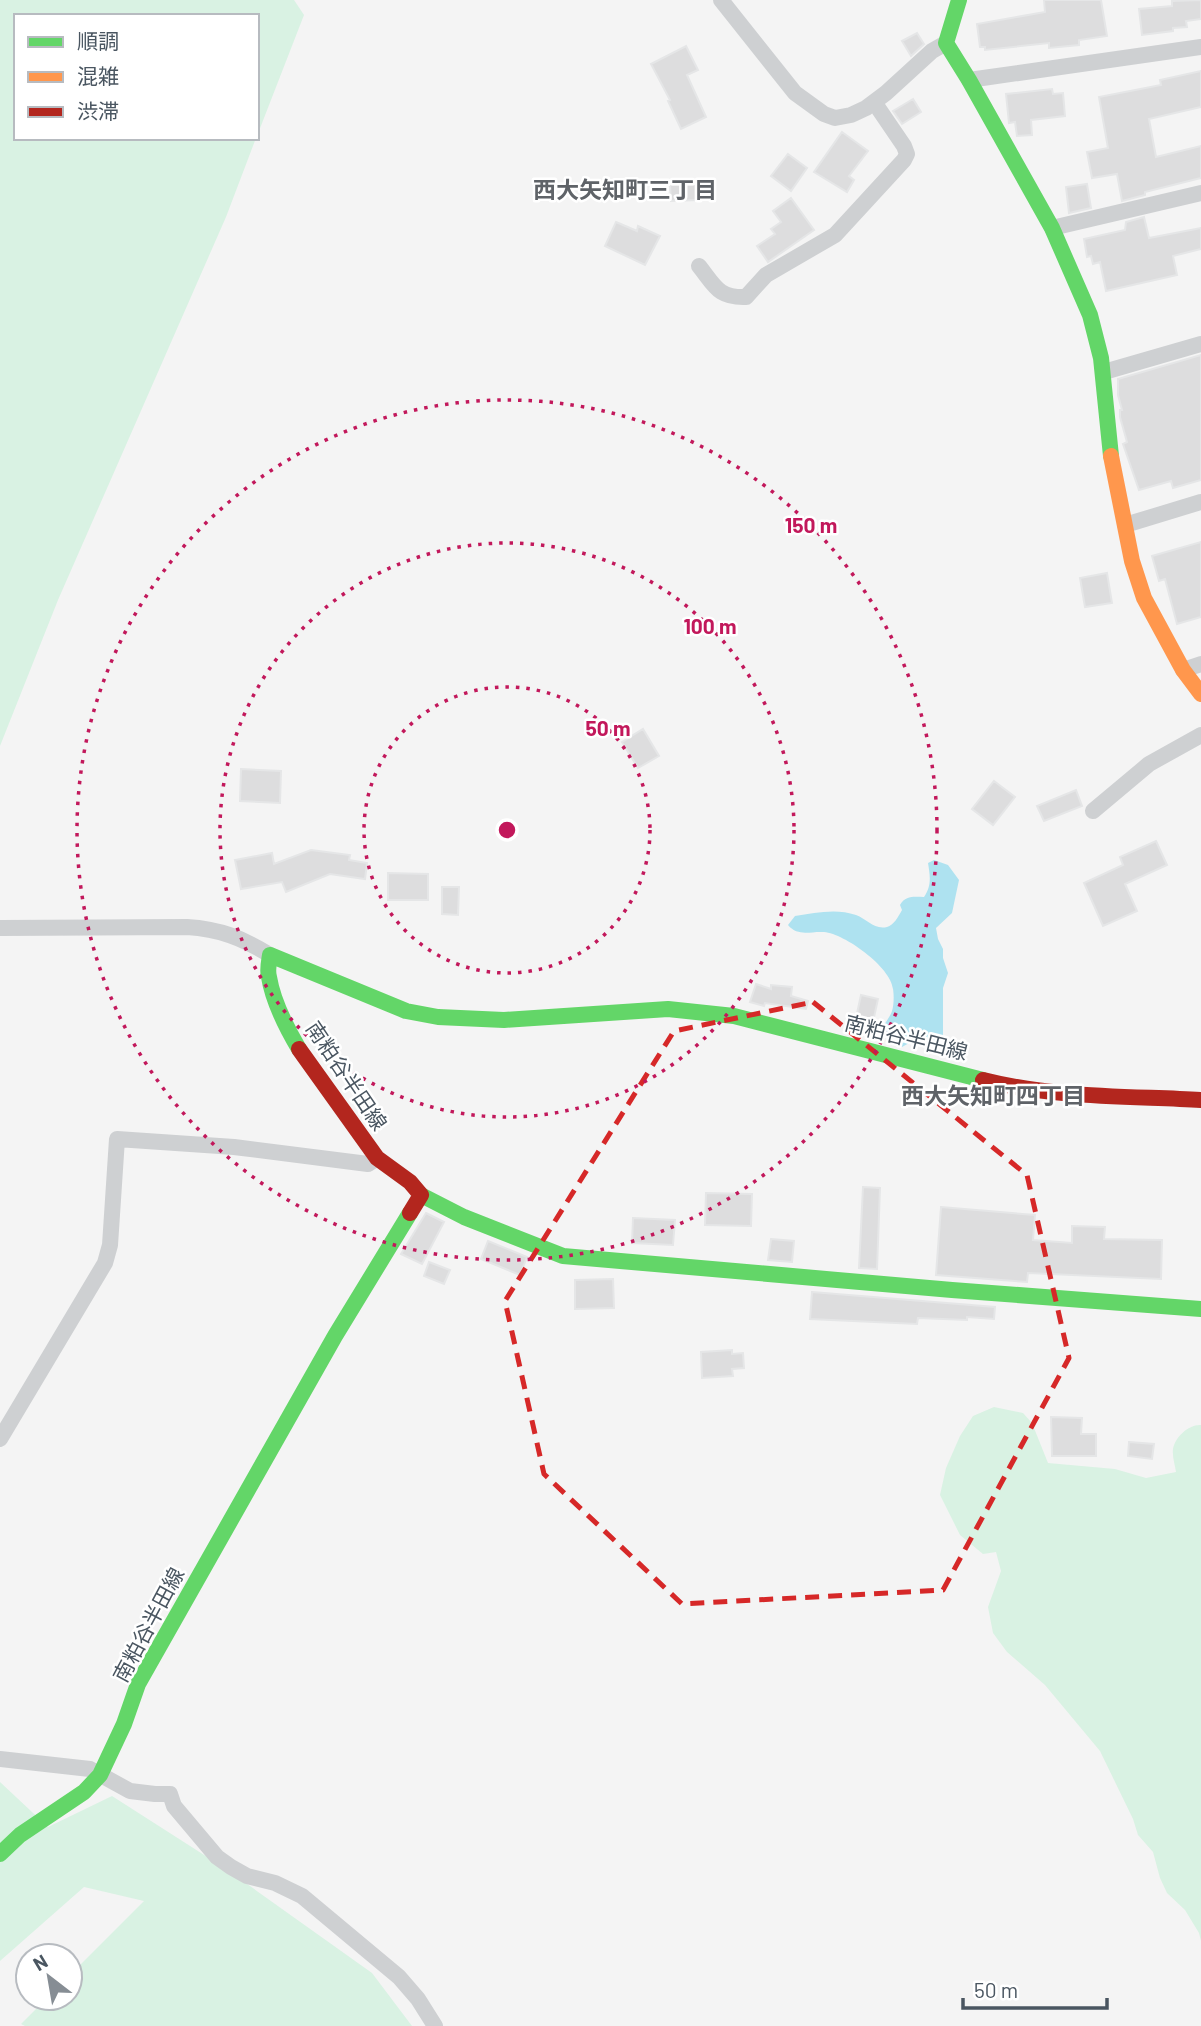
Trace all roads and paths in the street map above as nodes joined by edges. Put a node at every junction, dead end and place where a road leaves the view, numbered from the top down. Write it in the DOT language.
graph roads {
  1 [pos="721,0"];
  2 [pos="959,0"];
  3 [pos="946,43"];
  4 [pos="1201,47"];
  5 [pos="969,80"];
  6 [pos="874,102"];
  7 [pos="1201,193"];
  8 [pos="1052,228"];
  9 [pos="699,267"];
  10 [pos="1201,344"];
  11 [pos="1104,372"];
  12 [pos="1201,502"];
  13 [pos="1125,525"];
  14 [pos="1201,664"];
  15 [pos="1183,670"];
  16 [pos="1201,694"];
  17 [pos="1201,735"];
  18 [pos="1093,811"];
  19 [pos="0,928"];
  20 [pos="270,955"];
  21 [pos="1201,1100"];
  22 [pos="377,1158"];
  23 [pos="421,1195"];
  24 [pos="1201,1309"];
  25 [pos="0,1439"];
  26 [pos="0,1759"];
  27 [pos="100,1775"];
  28 [pos="0,1854"];
  29 [pos="435,2026"];
  1 -- 6 [label="street"];
  2 -- 3 [label="main road"];
  3 -- 5 [label="main road"];
  3 -- 6 [label="street"];
  4 -- 5 [label="street"];
  5 -- 8 [label="main road"];
  6 -- 9 [label="street"];
  7 -- 8 [label="street"];
  8 -- 11 [label="main road"];
  10 -- 11 [label="street"];
  11 -- 13 [label="main road"];
  12 -- 13 [label="street"];
  13 -- 15 [label="main road"];
  14 -- 15 [label="street"];
  15 -- 16 [label="main road"];
  17 -- 18 [label="street"];
  19 -- 20 [label="street"];
  20 -- 21 [label="main road, 南粕谷半田線"];
  20 -- 22 [label="main road, 南粕谷半田線"];
  22 -- 23 [label="main road, 南粕谷半田線"];
  22 -- 25 [label="street"];
  23 -- 24 [label="main road"];
  23 -- 27 [label="main road, 南粕谷半田線"];
  26 -- 27 [label="street"];
  27 -- 28 [label="main road, 南粕谷半田線"];
  27 -- 29 [label="street"];
}
